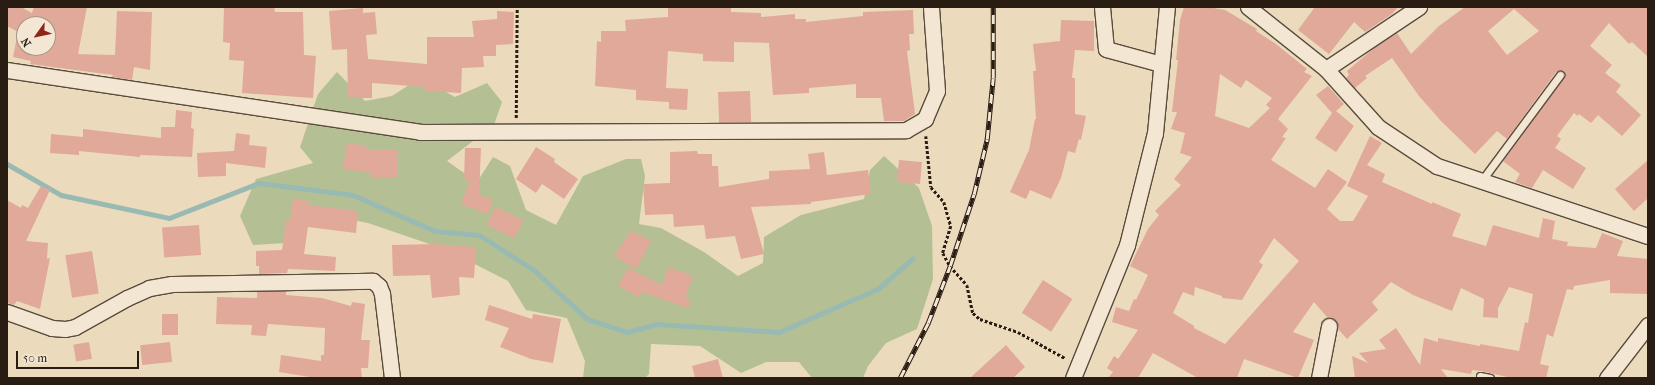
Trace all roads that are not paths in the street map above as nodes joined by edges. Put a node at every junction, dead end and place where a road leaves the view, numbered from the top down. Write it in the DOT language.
graph roads {
  1 [pos="931,7"];
  2 [pos="1102,7"];
  3 [pos="1167,7"];
  4 [pos="1248,7"];
  5 [pos="1419,7"];
  6 [pos="1161,64"];
  7 [pos="7,70"];
  8 [pos="1326,70"];
  9 [pos="1560,76"];
  10 [pos="1482,180"];
  11 [pos="1648,236"];
  12 [pos="7,312"];
  13 [pos="1648,324"];
  14 [pos="1329,326"];
  15 [pos="1075,371"];
  16 [pos="1480,376"];
  17 [pos="392,378"];
  18 [pos="1319,378"];
  19 [pos="1490,378"];
  20 [pos="1607,378"];
  1 -- 7 [label="street"];
  2 -- 6 [label="street"];
  3 -- 6 [label="street"];
  4 -- 8 [label="street"];
  5 -- 8 [label="street"];
  6 -- 15 [label="street"];
  8 -- 10 [label="street"];
  9 -- 10 [label="lane"];
  10 -- 11 [label="street"];
  12 -- 17 [label="street"];
  13 -- 20 [label="street"];
  14 -- 18 [label="street"];
  16 -- 19 [label="lane"];
}
